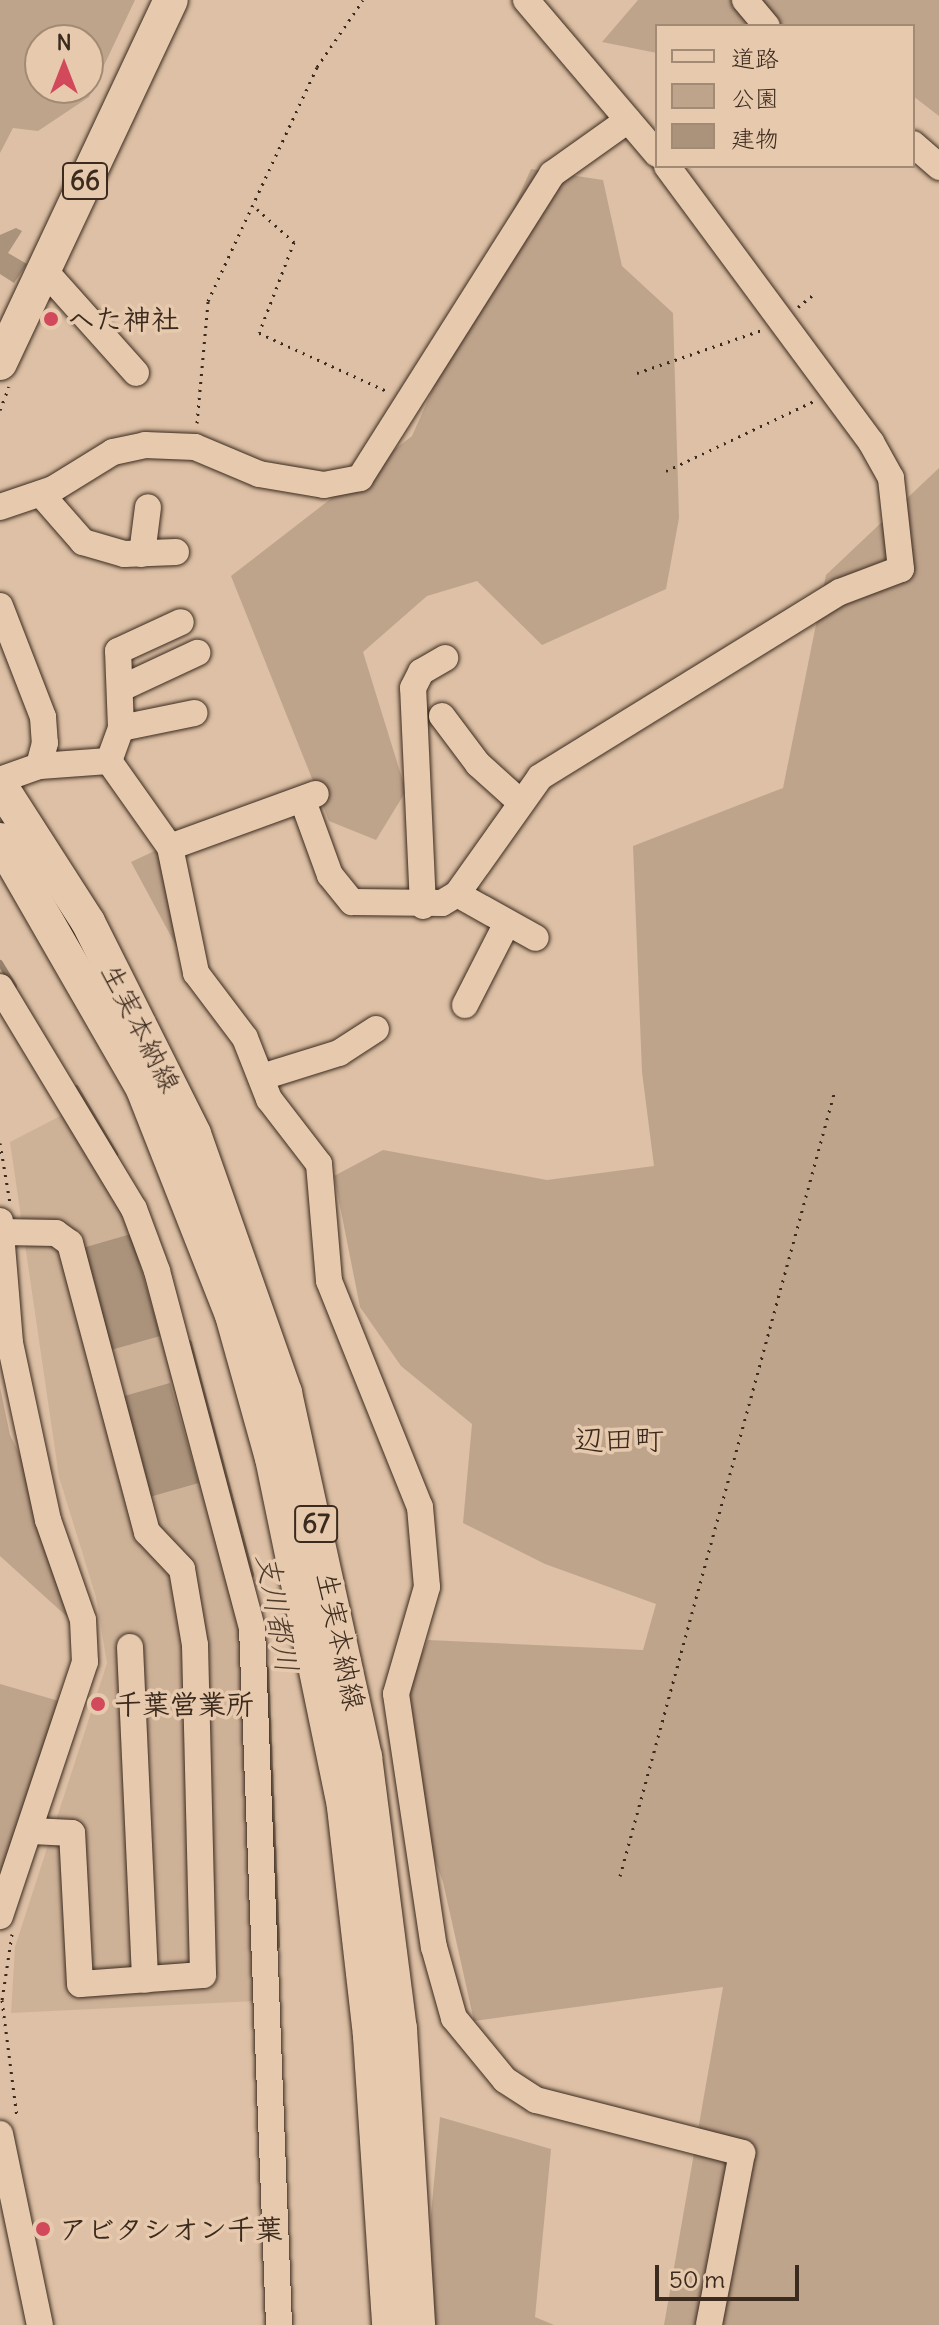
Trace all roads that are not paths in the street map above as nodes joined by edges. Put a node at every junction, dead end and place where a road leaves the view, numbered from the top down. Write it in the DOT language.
graph roads {
  1 [pos="171,0"];
  2 [pos="526,0"];
  3 [pos="745,0"];
  4 [pos="765,24"];
  5 [pos="628,120"];
  6 [pos="915,146"];
  7 [pos="655,152"];
  8 [pos="939,167"];
  9 [pos="668,168"];
  10 [pos="44,270"];
  11 [pos="0,363"];
  12 [pos="136,373"];
  13 [pos="41,494"];
  14 [pos="0,507"];
  15 [pos="148,507"];
  16 [pos="176,552"];
  17 [pos="142,554"];
  18 [pos="0,606"];
  19 [pos="181,622"];
  20 [pos="197,653"];
  21 [pos="445,658"];
  22 [pos="124,687"];
  23 [pos="194,713"];
  24 [pos="442,716"];
  25 [pos="121,728"];
  26 [pos="109,761"];
  27 [pos="39,766"];
  28 [pos="0,783"];
  29 [pos="520,802"];
  30 [pos="0,840"];
  31 [pos="170,847"];
  32 [pos="457,894"];
  33 [pos="423,906"];
  34 [pos="507,923"];
  35 [pos="536,938"];
  36 [pos="0,987"];
  37 [pos="465,1005"];
  38 [pos="376,1029"];
  39 [pos="262,1077"];
  40 [pos="1,1226"];
  41 [pos="130,1647"];
  42 [pos="32,1831"];
  43 [pos="0,1916"];
  44 [pos="145,1980"];
  45 [pos="0,2134"];
  46 [pos="40,2325"];
  47 [pos="279,2325"];
  48 [pos="389,2325"];
  49 [pos="418,2325"];
  50 [pos="709,2325"];
  1 -- 10 [label="main road, 66"];
  2 -- 5 [label="street"];
  3 -- 4 [label="street"];
  5 -- 7 [label="street"];
  5 -- 13 [label="street"];
  6 -- 8 [label="street"];
  9 -- 29 [label="street"];
  10 -- 11 [label="main road, 66"];
  10 -- 12 [label="street"];
  13 -- 14 [label="street"];
  13 -- 17 [label="street"];
  15 -- 17 [label="street"];
  16 -- 17 [label="street"];
  18 -- 27 [label="street"];
  19 -- 22 [label="street"];
  20 -- 22 [label="street"];
  21 -- 33 [label="street"];
  22 -- 25 [label="street"];
  23 -- 25 [label="street"];
  24 -- 29 [label="street"];
  25 -- 26 [label="street"];
  26 -- 27 [label="street"];
  26 -- 31 [label="street"];
  27 -- 28 [label="street"];
  28 -- 49 [label="main road, 生実本納線 / 67"];
  29 -- 32 [label="street"];
  30 -- 48 [label="main road, 生実本納線 / 67"];
  31 -- 33 [label="street"];
  31 -- 39 [label="street"];
  32 -- 33 [label="street"];
  32 -- 34 [label="street"];
  34 -- 35 [label="street"];
  34 -- 37 [label="street"];
  36 -- 47 [label="street"];
  38 -- 39 [label="street"];
  39 -- 50 [label="street"];
  40 -- 42 [label="street"];
  40 -- 44 [label="street"];
  41 -- 44 [label="street"];
  42 -- 43 [label="street"];
  42 -- 44 [label="street"];
  45 -- 46 [label="street"];
}
